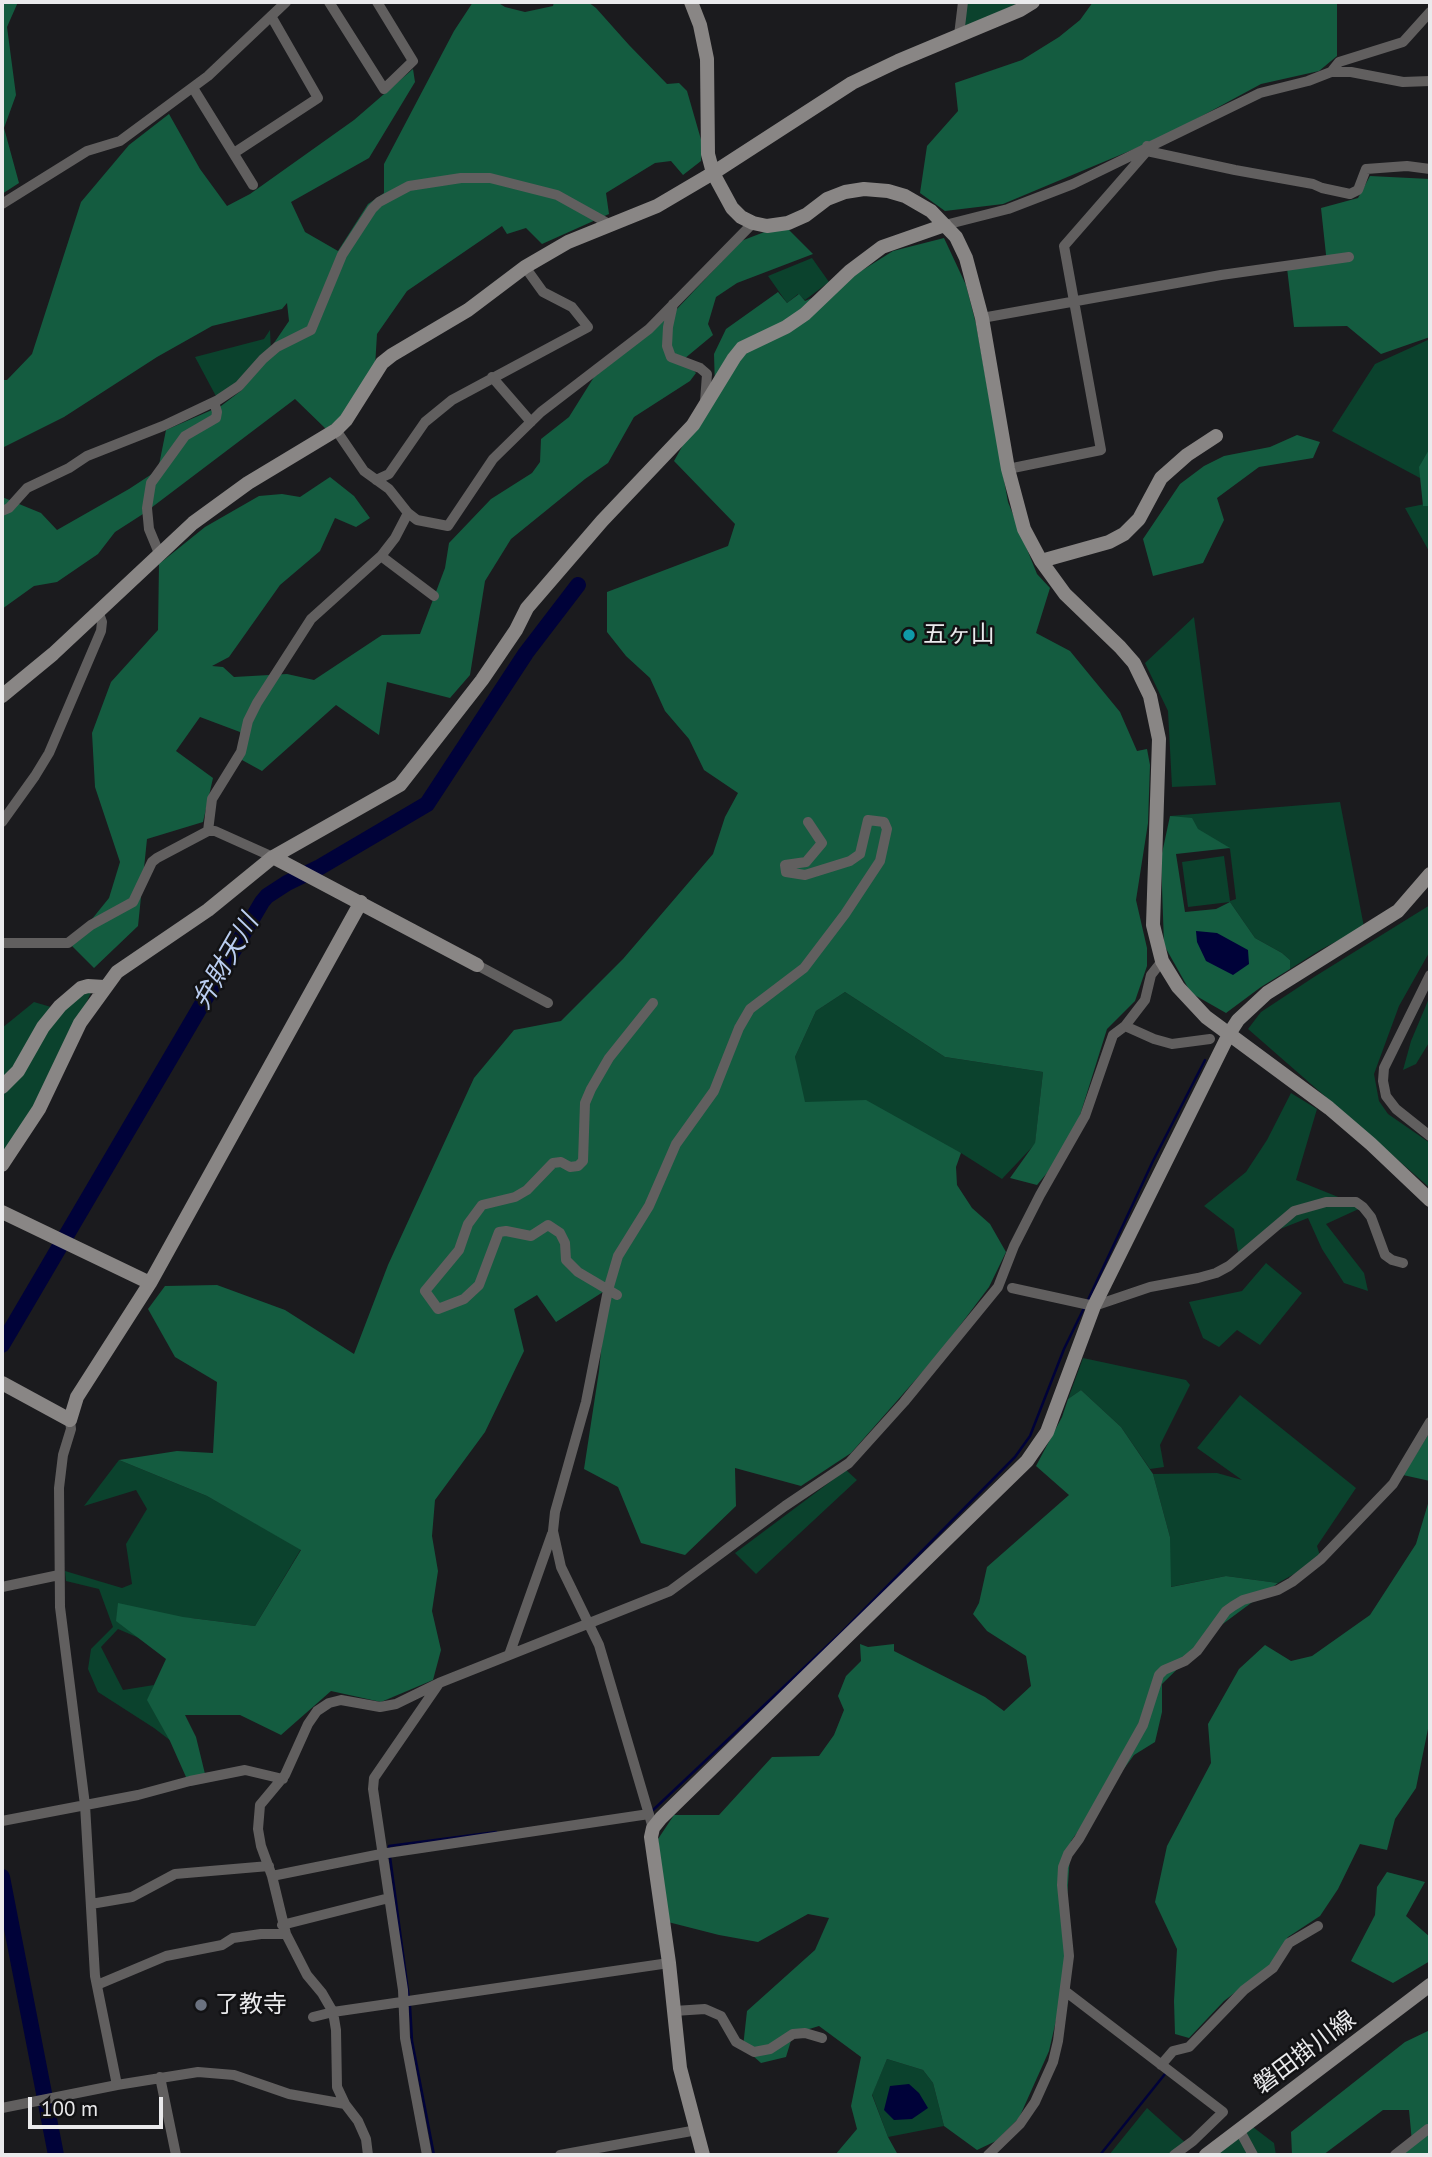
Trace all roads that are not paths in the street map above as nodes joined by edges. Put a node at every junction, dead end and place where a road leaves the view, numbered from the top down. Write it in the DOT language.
graph roads {
  1 [pos="286,2"];
  2 [pos="328,2"];
  3 [pos="377,2"];
  4 [pos="691,2"];
  5 [pos="963,2"];
  6 [pos="1033,2"];
  7 [pos="1430,12"];
  8 [pos="271,16"];
  9 [pos="958,35"];
  10 [pos="1331,72"];
  11 [pos="1430,81"];
  12 [pos="193,88"];
  13 [pos="1147,149"];
  14 [pos="234,153"];
  15 [pos="1430,169"];
  16 [pos="713,173"];
  17 [pos="253,185"];
  18 [pos="2,204"];
  19 [pos="753,223"];
  20 [pos="611,225"];
  21 [pos="945,225"];
  22 [pos="1349,257"];
  23 [pos="525,267"];
  24 [pos="1074,300"];
  25 [pos="673,304"];
  26 [pos="982,318"];
  27 [pos="492,377"];
  28 [pos="214,402"];
  29 [pos="704,406"];
  30 [pos="531,422"];
  31 [pos="336,430"];
  32 [pos="1216,436"];
  33 [pos="1008,469"];
  34 [pos="376,480"];
  35 [pos="2,511"];
  36 [pos="408,513"];
  37 [pos="159,553"];
  38 [pos="381,556"];
  39 [pos="1041,561"];
  40 [pos="434,596"];
  41 [pos="98,611"];
  42 [pos="2,696"];
  43 [pos="2,822"];
  44 [pos="808,822"];
  45 [pos="208,831"];
  46 [pos="273,857"];
  47 [pos="1429,879"];
  48 [pos="361,902"];
  49 [pos="2,943"];
  50 [pos="1163,961"];
  51 [pos="477,965"];
  52 [pos="1430,975"];
  53 [pos="104,987"];
  54 [pos="548,1003"];
  55 [pos="653,1003"];
  56 [pos="1125,1026"];
  57 [pos="1229,1034"];
  58 [pos="1210,1039"];
  59 [pos="2,1087"];
  60 [pos="1430,1136"];
  61 [pos="2,1165"];
  62 [pos="1430,1200"];
  63 [pos="2,1212"];
  64 [pos="1403,1263"];
  65 [pos="150,1283"];
  66 [pos="1012,1288"];
  67 [pos="612,1292"];
  68 [pos="1094,1306"];
  69 [pos="2,1383"];
  70 [pos="69,1420"];
  71 [pos="1430,1422"];
  72 [pos="553,1531"];
  73 [pos="59,1575"];
  74 [pos="2,1587"];
  75 [pos="590,1624"];
  76 [pos="509,1655"];
  77 [pos="439,1683"];
  78 [pos="283,1779"];
  79 [pos="85,1805"];
  80 [pos="649,1814"];
  81 [pos="2,1821"];
  82 [pos="653,1828"];
  83 [pos="381,1854"];
  84 [pos="271,1871"];
  85 [pos="389,1898"];
  86 [pos="91,1904"];
  87 [pos="1318,1926"];
  88 [pos="284,1930"];
  89 [pos="669,1963"];
  90 [pos="1430,1985"];
  91 [pos="97,1986"];
  92 [pos="1065,1991"];
  93 [pos="403,2001"];
  94 [pos="674,2011"];
  95 [pos="333,2012"];
  96 [pos="313,2017"];
  97 [pos="822,2038"];
  98 [pos="1161,2065"];
  99 [pos="160,2077"];
  100 [pos="117,2085"];
  101 [pos="345,2104"];
  102 [pos="2,2108"];
  103 [pos="1427,2129"];
  104 [pos="696,2130"];
  105 [pos="1240,2130"];
  106 [pos="176,2155"];
  107 [pos="368,2155"];
  108 [pos="427,2155"];
  109 [pos="560,2155"];
  110 [pos="703,2155"];
  111 [pos="988,2155"];
  112 [pos="1174,2155"];
  113 [pos="1206,2155"];
  114 [pos="1253,2155"];
  115 [pos="1395,2155"];
  1 -- 8 [label="street"];
  2 -- 3 [label="street"];
  4 -- 16 [label="street"];
  5 -- 9 [label="street"];
  6 -- 9 [label="street"];
  7 -- 10 [label="street"];
  8 -- 12 [label="street"];
  8 -- 14 [label="street"];
  9 -- 16 [label="street"];
  10 -- 11 [label="street"];
  10 -- 13 [label="street"];
  12 -- 14 [label="street"];
  12 -- 18 [label="street"];
  13 -- 15 [label="street"];
  13 -- 21 [label="street"];
  13 -- 24 [label="street"];
  14 -- 17 [label="street"];
  16 -- 19 [label="street"];
  16 -- 20 [label="street"];
  19 -- 21 [label="street"];
  19 -- 25 [label="street"];
  20 -- 23 [label="street"];
  20 -- 28 [label="street"];
  21 -- 26 [label="street"];
  21 -- 29 [label="street"];
  22 -- 24 [label="street"];
  23 -- 27 [label="street"];
  23 -- 31 [label="street"];
  24 -- 26 [label="street"];
  24 -- 33 [label="street"];
  25 -- 29 [label="street"];
  25 -- 30 [label="street"];
  26 -- 33 [label="street"];
  27 -- 30 [label="street"];
  27 -- 34 [label="street"];
  28 -- 35 [label="street"];
  28 -- 37 [label="street"];
  29 -- 46 [label="street"];
  30 -- 36 [label="street"];
  31 -- 34 [label="street"];
  31 -- 37 [label="street"];
  32 -- 39 [label="street"];
  33 -- 39 [label="street"];
  34 -- 36 [label="street"];
  36 -- 38 [label="street"];
  37 -- 41 [label="street"];
  38 -- 40 [label="street"];
  38 -- 45 [label="street"];
  39 -- 50 [label="street"];
  41 -- 42 [label="street"];
  41 -- 43 [label="street"];
  44 -- 67 [label="street"];
  45 -- 46 [label="street"];
  45 -- 49 [label="street"];
  46 -- 48 [label="street"];
  46 -- 53 [label="street"];
  47 -- 57 [label="street"];
  48 -- 51 [label="street"];
  48 -- 65 [label="street"];
  50 -- 56 [label="street"];
  50 -- 57 [label="street"];
  51 -- 54 [label="street"];
  52 -- 60 [label="street"];
  53 -- 59 [label="street"];
  53 -- 61 [label="street"];
  55 -- 67 [label="street"];
  56 -- 58 [label="street"];
  56 -- 75 [label="street"];
  57 -- 62 [label="street"];
  57 -- 68 [label="street"];
  63 -- 65 [label="street"];
  64 -- 68 [label="street"];
  65 -- 70 [label="street"];
  66 -- 68 [label="street"];
  67 -- 72 [label="street"];
  68 -- 82 [label="street"];
  69 -- 70 [label="street"];
  70 -- 73 [label="street"];
  71 -- 92 [label="street"];
  72 -- 75 [label="street"];
  72 -- 76 [label="street"];
  73 -- 74 [label="street"];
  73 -- 79 [label="street"];
  75 -- 76 [label="street"];
  75 -- 80 [label="street"];
  76 -- 77 [label="street"];
  77 -- 78 [label="street"];
  77 -- 83 [label="street"];
  78 -- 79 [label="street"];
  78 -- 84 [label="street"];
  79 -- 81 [label="street"];
  79 -- 86 [label="street"];
  80 -- 82 [label="street"];
  80 -- 83 [label="street"];
  82 -- 89 [label="street"];
  83 -- 84 [label="street"];
  83 -- 85 [label="street"];
  84 -- 86 [label="street"];
  84 -- 88 [label="street"];
  85 -- 88 [label="street"];
  85 -- 93 [label="street"];
  86 -- 91 [label="street"];
  87 -- 98 [label="street"];
  88 -- 91 [label="street"];
  88 -- 95 [label="street"];
  89 -- 93 [label="street"];
  89 -- 94 [label="street"];
  90 -- 105 [label="street, 磐田掛川線"];
  91 -- 100 [label="street"];
  92 -- 98 [label="street"];
  92 -- 111 [label="street"];
  93 -- 95 [label="street"];
  93 -- 108 [label="street"];
  94 -- 97 [label="street"];
  94 -- 104 [label="street"];
  95 -- 96 [label="street"];
  95 -- 101 [label="street"];
  98 -- 112 [label="street"];
  99 -- 100 [label="street"];
  99 -- 101 [label="street"];
  99 -- 106 [label="street"];
  100 -- 102 [label="street"];
  101 -- 107 [label="street"];
  103 -- 115 [label="street"];
  104 -- 109 [label="street"];
  104 -- 110 [label="street"];
  105 -- 113 [label="street, 磐田掛川線"];
  105 -- 114 [label="street"];
}
